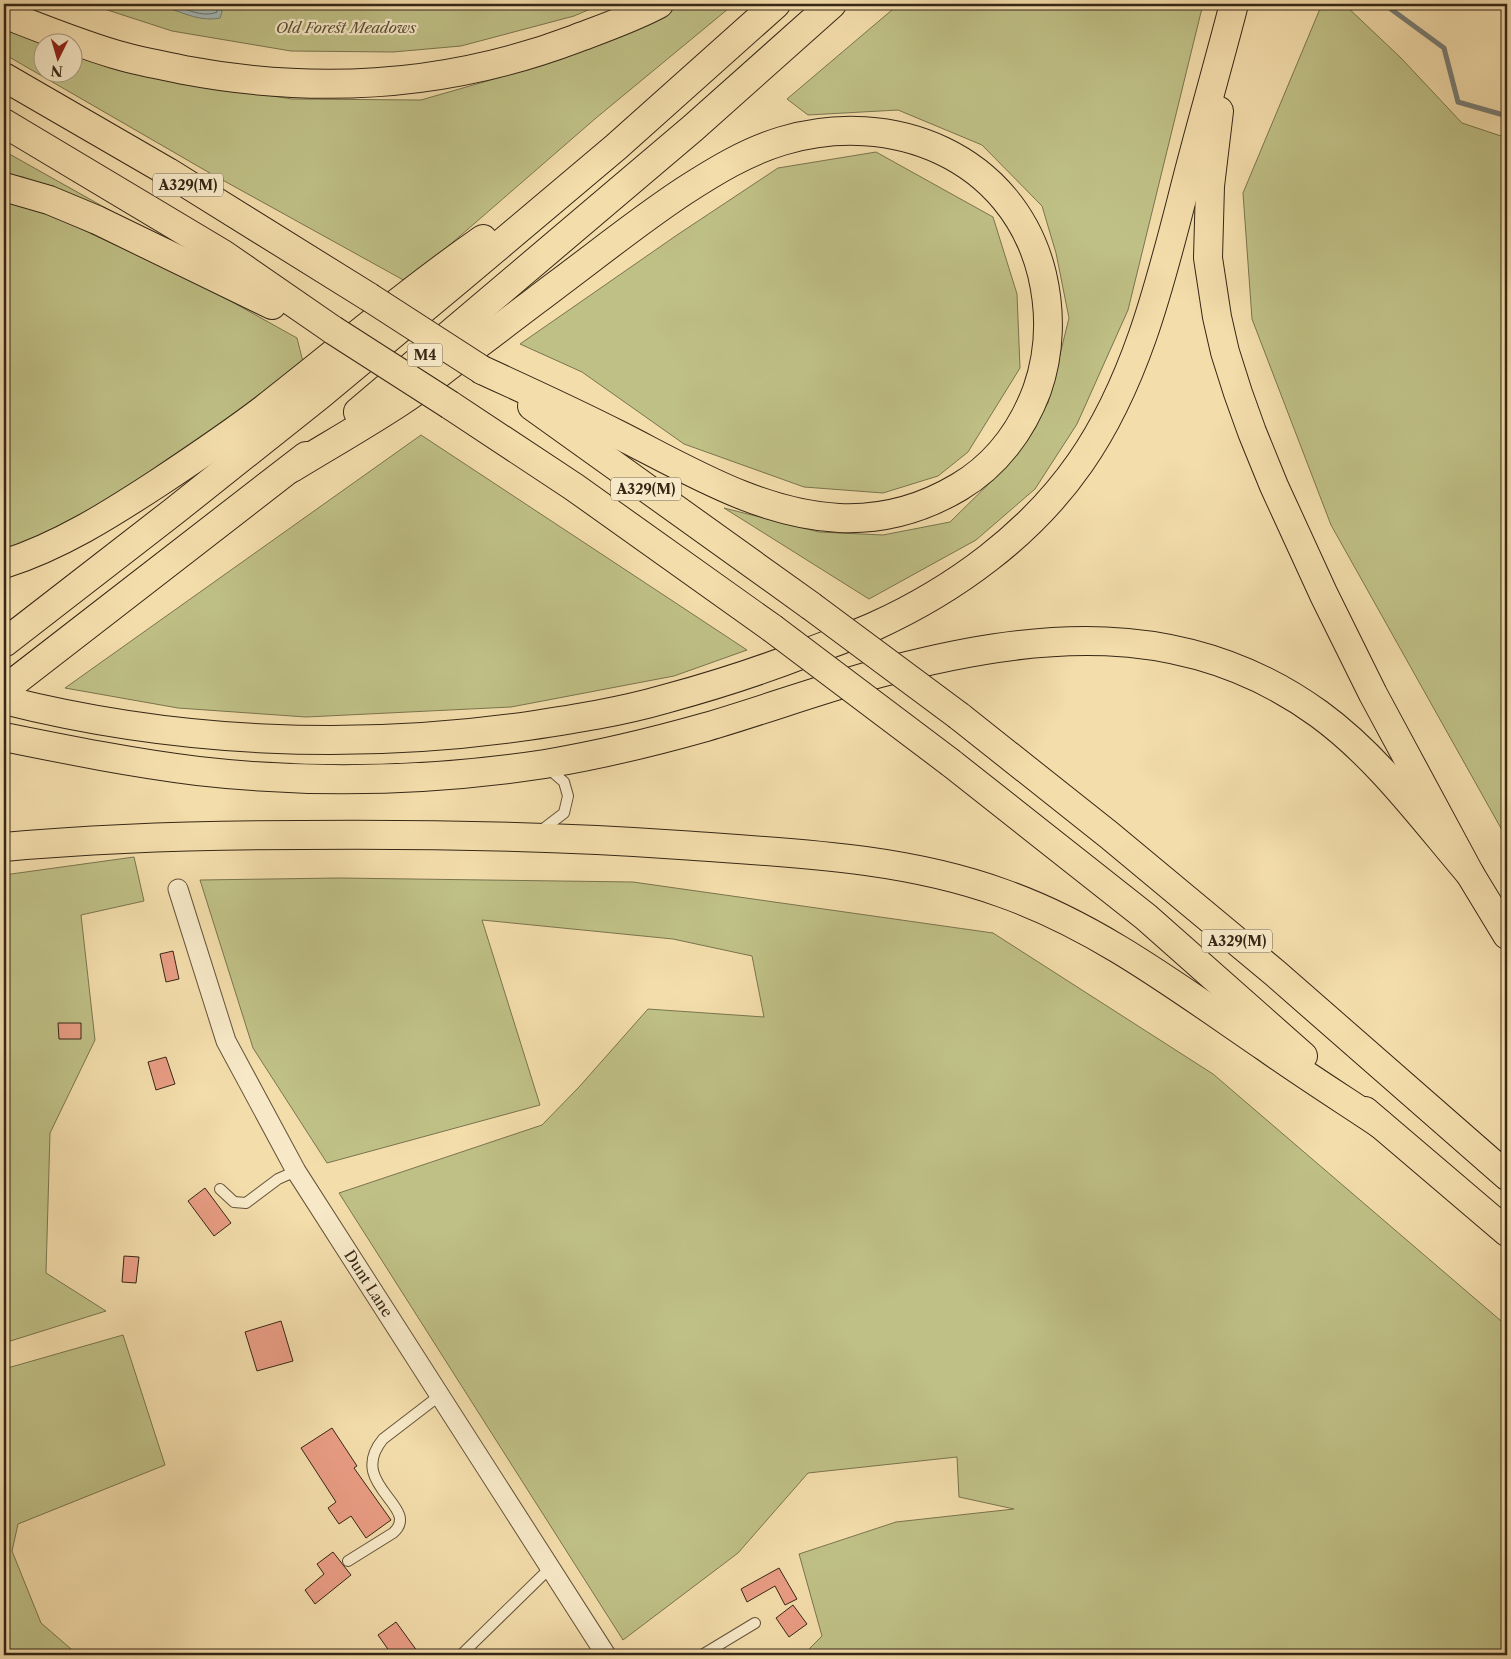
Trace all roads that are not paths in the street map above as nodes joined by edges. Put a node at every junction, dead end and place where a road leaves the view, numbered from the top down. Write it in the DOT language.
graph roads {
  1 [pos="659,4"];
  2 [pos="776,4"];
  3 [pos="832,4"];
  4 [pos="1234,4"];
  5 [pos="4,14"];
  6 [pos="1224,42"];
  7 [pos="4,77"];
  8 [pos="4,124"];
  9 [pos="616,147"];
  10 [pos="4,188"];
  11 [pos="333,330"];
  12 [pos="482,370"];
  13 [pos="292,468"];
  14 [pos="4,564"];
  15 [pos="4,643"];
  16 [pos="4,690"];
  17 [pos="4,700"];
  18 [pos="4,737"];
  19 [pos="544,764"];
  20 [pos="534,836"];
  21 [pos="4,847"];
  22 [pos="1470,874"];
  23 [pos="178,889"];
  24 [pos="1507,935"];
  25 [pos="1380,1124"];
  26 [pos="296,1170"];
  27 [pos="1507,1176"];
  28 [pos="220,1189"];
  29 [pos="1507,1232"];
  30 [pos="439,1396"];
  31 [pos="348,1561"];
  32 [pos="550,1568"];
  33 [pos="755,1624"];
  34 [pos="461,1655"];
  35 [pos="606,1655"];
  36 [pos="702,1655"];
  1 -- 5 [label="highway"];
  2 -- 9 [label="highway, M4"];
  3 -- 13 [label="highway, M4"];
  4 -- 6 [label="highway"];
  6 -- 17 [label="highway"];
  6 -- 22 [label="highway"];
  7 -- 12 [label="highway, A329(M), bridge"];
  8 -- 11 [label="highway, A329(M)"];
  9 -- 14 [label="highway"];
  9 -- 15 [label="highway, M4"];
  10 -- 11 [label="highway"];
  11 -- 25 [label="highway, A329(M), bridge"];
  12 -- 13 [label="highway"];
  12 -- 27 [label="highway, A329(M), bridge"];
  13 -- 16 [label="highway, M4"];
  18 -- 19 [label="highway"];
  19 -- 20 [label="lane"];
  19 -- 22 [label="highway"];
  20 -- 21 [label="highway"];
  20 -- 25 [label="highway"];
  22 -- 24 [label="highway"];
  23 -- 26 [label="street, Dunt Lane"];
  25 -- 29 [label="highway, A329(M)"];
  26 -- 28 [label="lane"];
  26 -- 30 [label="street, Dunt Lane"];
  30 -- 31 [label="lane"];
  30 -- 32 [label="street, Dunt Lane"];
  32 -- 34 [label="lane"];
  32 -- 35 [label="street, Dunt Lane"];
  33 -- 36 [label="lane"];
}
